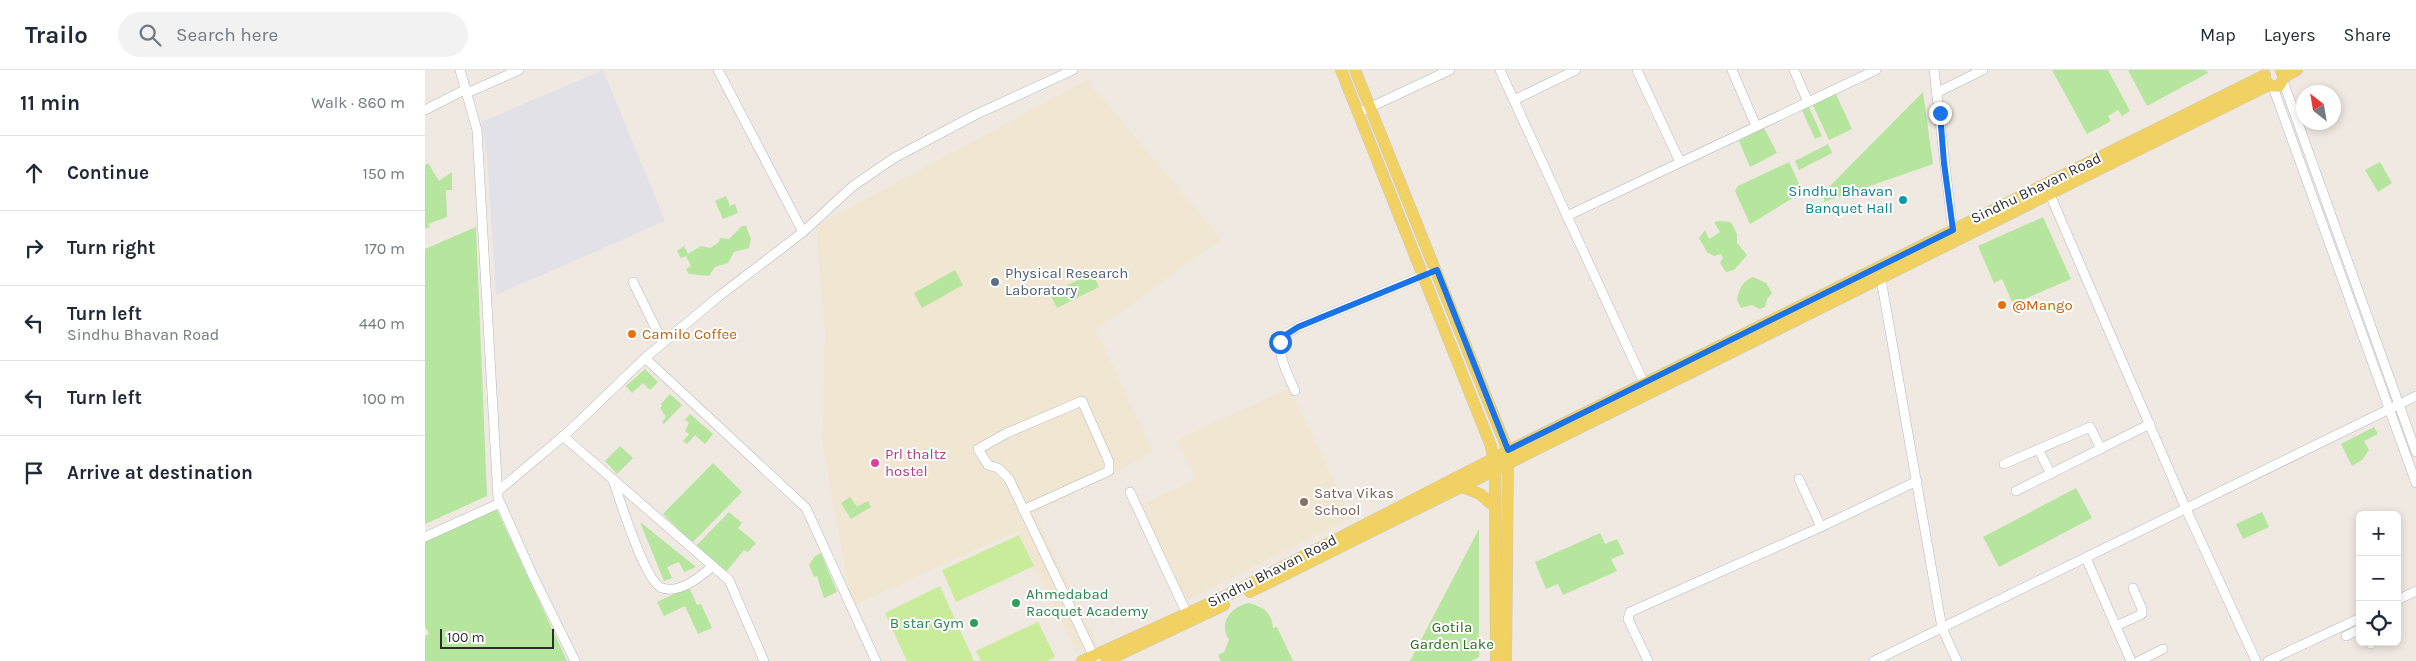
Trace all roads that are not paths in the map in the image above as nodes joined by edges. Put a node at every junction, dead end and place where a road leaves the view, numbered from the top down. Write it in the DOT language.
graph roads {
  1 [pos="461,70"];
  2 [pos="519,70"];
  3 [pos="718,70"];
  4 [pos="1073,70"];
  5 [pos="1341,70"];
  6 [pos="1355,70"];
  7 [pos="1450,70"];
  8 [pos="1500,70"];
  9 [pos="1576,70"];
  10 [pos="1637,70"];
  11 [pos="1732,70"];
  12 [pos="1794,70"];
  13 [pos="1876,70"];
  14 [pos="1934,70"];
  15 [pos="1983,70"];
  16 [pos="2297,70"];
  17 [pos="2273,76"];
  18 [pos="467,91"];
  19 [pos="1938,92"];
  20 [pos="1514,100"];
  21 [pos="1808,102"];
  22 [pos="1370,107"];
  23 [pos="425,110"];
  24 [pos="1358,113"];
  25 [pos="1756,126"];
  26 [pos="1680,162"];
  27 [pos="2048,189"];
  28 [pos="1567,216"];
  29 [pos="1953,230"];
  30 [pos="803,232"];
  31 [pos="1958,241"];
  32 [pos="1875,268"];
  33 [pos="1437,270"];
  34 [pos="1424,275"];
  35 [pos="1881,280"];
  36 [pos="633,282"];
  37 [pos="663,343"];
  38 [pos="645,358"];
  39 [pos="1643,383"];
  40 [pos="1295,391"];
  41 [pos="2416,396"];
  42 [pos="2399,404"];
  43 [pos="2389,408"];
  44 [pos="2150,424"];
  45 [pos="563,436"];
  46 [pos="2038,449"];
  47 [pos="2101,449"];
  48 [pos="1508,450"];
  49 [pos="2416,452"];
  50 [pos="1494,458"];
  51 [pos="1507,464"];
  52 [pos="2004,464"];
  53 [pos="1495,471"];
  54 [pos="2051,474"];
  55 [pos="1799,479"];
  56 [pos="613,480"];
  57 [pos="1917,481"];
  58 [pos="2416,483"];
  59 [pos="1462,487"];
  60 [pos="498,491"];
  61 [pos="2016,491"];
  62 [pos="1129,492"];
  63 [pos="500,503"];
  64 [pos="1495,507"];
  65 [pos="2186,509"];
  66 [pos="1023,510"];
  67 [pos="1821,528"];
  68 [pos="425,537"];
  69 [pos="2086,558"];
  70 [pos="713,566"];
  71 [pos="2133,588"];
  72 [pos="2416,591"];
  73 [pos="2401,598"];
  74 [pos="1187,614"];
  75 [pos="2356,620"];
  76 [pos="2116,626"];
  77 [pos="1942,628"];
  78 [pos="2356,631"];
  79 [pos="2346,636"];
  80 [pos="2163,649"];
  81 [pos="1095,658"];
  82 [pos="575,661"];
  83 [pos="764,661"];
  84 [pos="876,661"];
  85 [pos="1082,661"];
  86 [pos="1106,661"];
  87 [pos="1496,661"];
  88 [pos="1506,661"];
  89 [pos="1648,661"];
  90 [pos="1875,661"];
  91 [pos="1957,661"];
  92 [pos="2131,661"];
  93 [pos="2139,661"];
  94 [pos="2256,661"];
  95 [pos="2268,661"];
  1 -- 18 [label="street"];
  2 -- 18 [label="street"];
  3 -- 30 [label="street"];
  4 -- 30 [label="street"];
  5 -- 24 [label="main road"];
  6 -- 22 [label="main road"];
  7 -- 22 [label="street"];
  8 -- 20 [label="street"];
  9 -- 20 [label="street"];
  10 -- 26 [label="street"];
  11 -- 25 [label="street"];
  12 -- 21 [label="street"];
  13 -- 21 [label="street"];
  14 -- 19 [label="street"];
  15 -- 19 [label="street"];
  16 -- 17 [label="main road, Sindhu Bhavan Road"];
  17 -- 27 [label="main road, Sindhu Bhavan Road"];
  17 -- 42 [label="street"];
  17 -- 43 [label="street"];
  18 -- 23 [label="street"];
  18 -- 60 [label="street"];
  19 -- 29 [label="street"];
  20 -- 28 [label="street"];
  21 -- 25 [label="street"];
  22 -- 24 [label="street"];
  22 -- 33 [label="main road"];
  24 -- 34 [label="main road"];
  25 -- 26 [label="street"];
  26 -- 28 [label="street"];
  27 -- 29 [label="main road, Sindhu Bhavan Road"];
  27 -- 31 [label="main road, Sindhu Bhavan Road"];
  27 -- 44 [label="street"];
  28 -- 39 [label="street"];
  29 -- 31 [label="street"];
  29 -- 32 [label="main road, Sindhu Bhavan Road"];
  30 -- 37 [label="street"];
  31 -- 35 [label="main road, Sindhu Bhavan Road"];
  32 -- 35 [label="street"];
  32 -- 39 [label="main road, Sindhu Bhavan Road"];
  33 -- 34 [label="street"];
  33 -- 48 [label="main road"];
  34 -- 40 [label="street"];
  34 -- 50 [label="main road"];
  35 -- 51 [label="main road, Sindhu Bhavan Road"];
  35 -- 57 [label="street"];
  36 -- 37 [label="street"];
  37 -- 38 [label="street"];
  38 -- 45 [label="street"];
  38 -- 84 [label="street"];
  39 -- 48 [label="main road, Sindhu Bhavan Road"];
  41 -- 42 [label="street"];
  42 -- 43 [label="street"];
  42 -- 49 [label="street"];
  43 -- 58 [label="street"];
  43 -- 65 [label="street"];
  44 -- 47 [label="street"];
  44 -- 65 [label="street"];
  45 -- 56 [label="street"];
  45 -- 60 [label="street"];
  46 -- 47 [label="street"];
  46 -- 52 [label="street"];
  46 -- 54 [label="street"];
  47 -- 54 [label="street"];
  48 -- 50 [label="main road, Sindhu Bhavan Road"];
  48 -- 51 [label="main road"];
  50 -- 53 [label="main road"];
  50 -- 74 [label="main road, Sindhu Bhavan Road"];
  51 -- 53 [label="main road, Sindhu Bhavan Road"];
  51 -- 88 [label="main road"];
  53 -- 59 [label="main road, Sindhu Bhavan Road"];
  53 -- 64 [label="main road"];
  54 -- 61 [label="street"];
  55 -- 67 [label="street"];
  56 -- 70 [label="street"];
  56 -- 70 [label="street"];
  57 -- 67 [label="street"];
  57 -- 77 [label="street"];
  59 -- 64 [label="main road"];
  59 -- 86 [label="main road, Sindhu Bhavan Road"];
  60 -- 63 [label="street"];
  62 -- 74 [label="street"];
  63 -- 68 [label="street"];
  63 -- 82 [label="street"];
  64 -- 87 [label="main road"];
  65 -- 69 [label="street"];
  65 -- 94 [label="street"];
  66 -- 66 [label="street"];
  66 -- 81 [label="street"];
  67 -- 89 [label="street"];
  69 -- 76 [label="street"];
  69 -- 77 [label="street"];
  70 -- 83 [label="street"];
  71 -- 76 [label="street"];
  72 -- 73 [label="street"];
  74 -- 81 [label="main road, Sindhu Bhavan Road"];
  75 -- 95 [label="street"];
  76 -- 92 [label="street"];
  77 -- 90 [label="street"];
  77 -- 91 [label="street"];
  78 -- 79 [label="street"];
  80 -- 93 [label="street"];
  81 -- 85 [label="main road, Sindhu Bhavan Road"];
}
